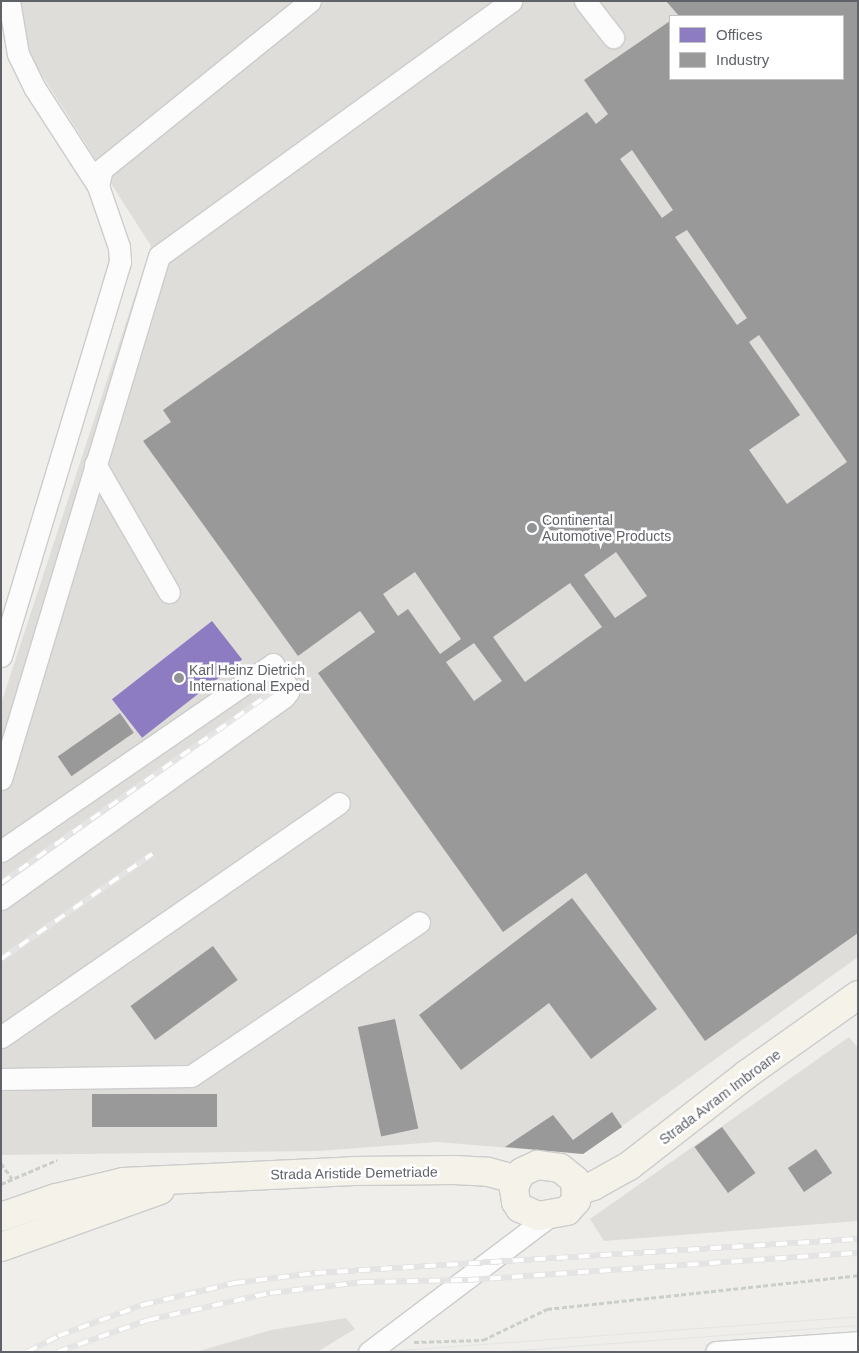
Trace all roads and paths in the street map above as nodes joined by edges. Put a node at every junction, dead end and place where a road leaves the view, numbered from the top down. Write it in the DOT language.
graph roads {
  1 [pos="9,1"];
  2 [pos="310,1"];
  3 [pos="511,1"];
  4 [pos="585,1"];
  5 [pos="612,37"];
  6 [pos="98,186"];
  7 [pos="95,464"];
  8 [pos="169,592"];
  9 [pos="1,656"];
  10 [pos="1,779"];
  11 [pos="339,803"];
  12 [pos="1,851"];
  13 [pos="1,899"];
  14 [pos="419,922"];
  15 [pos="858,995"];
  16 [pos="1,1037"];
  17 [pos="1,1079"];
  18 [pos="56,1160"];
  19 [pos="1,1163"];
  20 [pos="12,1178"];
  21 [pos="190,1180"];
  22 [pos="517,1180"];
  23 [pos="1,1184"];
  24 [pos="578,1191"];
  25 [pos="520,1208"];
  26 [pos="1,1217"];
  27 [pos="548,1217"];
  28 [pos="1,1246"];
  29 [pos="509,1246"];
  30 [pos="858,1275"];
  31 [pos="417,1342"];
  32 [pos="858,1342"];
  33 [pos="369,1352"];
  34 [pos="716,1352"];
  1 -- 6 [label="street"];
  2 -- 6 [label="street"];
  3 -- 7 [label="street"];
  4 -- 5 [label="street"];
  6 -- 9 [label="street"];
  7 -- 8 [label="street"];
  7 -- 10 [label="street"];
  11 -- 16 [label="street"];
  12 -- 13 [label="street"];
  14 -- 17 [label="street"];
  15 -- 24 [label="main road, Strada Avram Imbroane"];
  18 -- 20 [label="path"];
  19 -- 20 [label="path"];
  20 -- 23 [label="path"];
  21 -- 22 [label="main road, Strada Aristide Demetriade"];
  21 -- 26 [label="main road, Strada Aristide Demetriade"];
  21 -- 28 [label="main road, Strada Aristide Demetriade"];
  22 -- 24 [label="main road"];
  22 -- 25 [label="main road"];
  24 -- 27 [label="main road"];
  25 -- 27 [label="main road"];
  25 -- 29 [label="street"];
  27 -- 29 [label="street"];
  29 -- 33 [label="street"];
  30 -- 31 [label="path"];
  32 -- 34 [label="street"];
}
